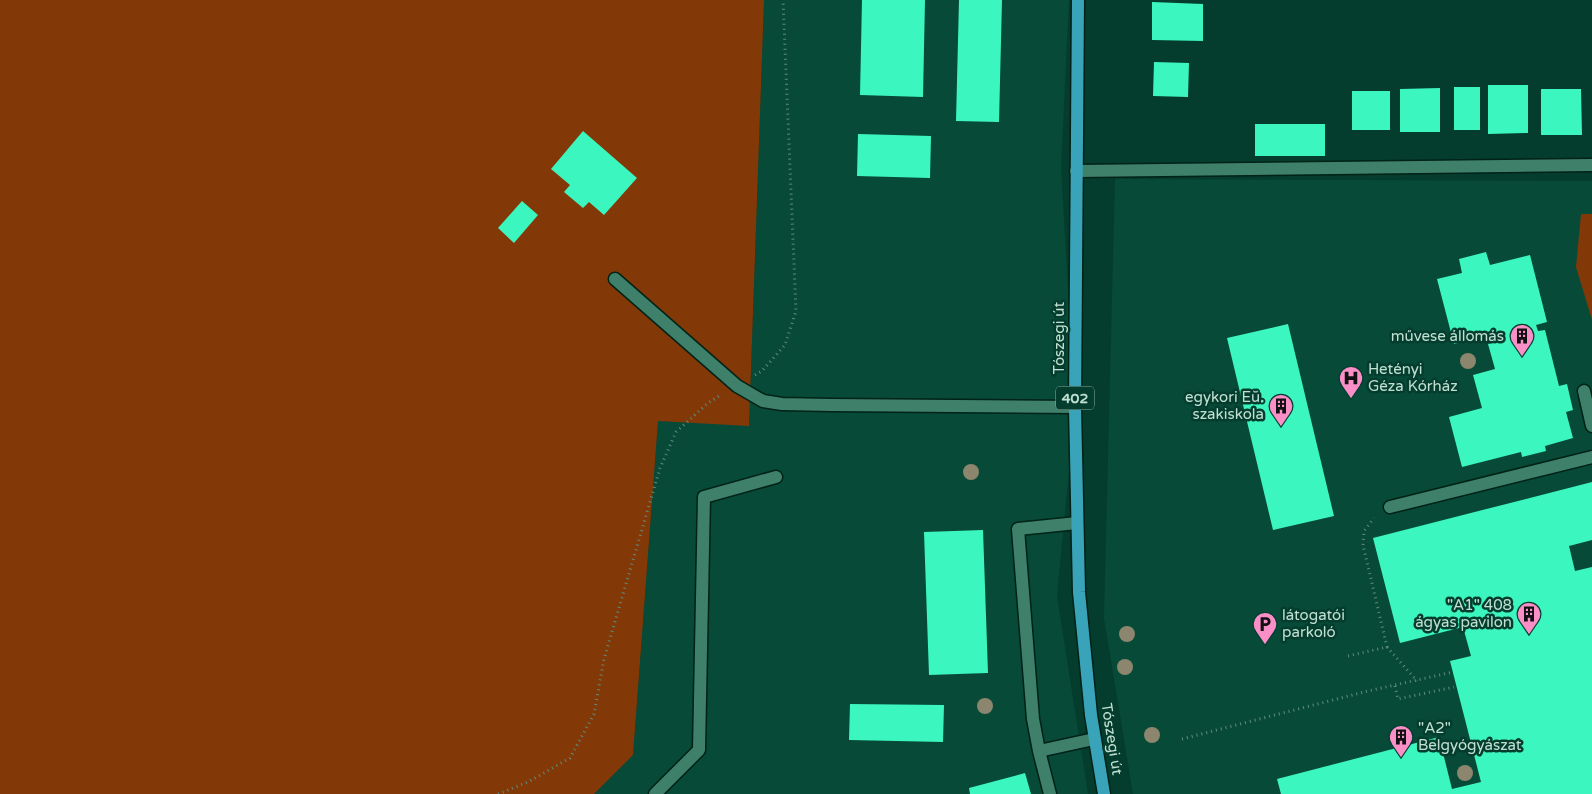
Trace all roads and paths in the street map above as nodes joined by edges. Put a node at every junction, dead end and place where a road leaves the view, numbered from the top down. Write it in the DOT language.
graph roads {
  1 [pos="783,0"];
  2 [pos="1078,0"];
  3 [pos="1592,165"];
  4 [pos="1076,171"];
  5 [pos="615,278"];
  6 [pos="737,386"];
  7 [pos="1584,392"];
  8 [pos="1075,407"];
  9 [pos="1592,426"];
  10 [pos="1592,457"];
  11 [pos="776,476"];
  12 [pos="1390,507"];
  13 [pos="1077,523"];
  14 [pos="1387,647"];
  15 [pos="1348,656"];
  16 [pos="1453,672"];
  17 [pos="1417,681"];
  18 [pos="1395,686"];
  19 [pos="1454,687"];
  20 [pos="1094,739"];
  21 [pos="1182,740"];
  22 [pos="1039,751"];
  23 [pos="498,794"];
  24 [pos="655,794"];
  25 [pos="1050,794"];
  26 [pos="1104,794"];
  1 -- 6 [label="path"];
  2 -- 4 [label="main road, Tószegi út / 402"];
  3 -- 4 [label="street"];
  4 -- 8 [label="main road, Tószegi út / 402"];
  5 -- 6 [label="street"];
  6 -- 8 [label="street"];
  6 -- 23 [label="path"];
  7 -- 9 [label="street"];
  8 -- 13 [label="main road, Tószegi út / 402"];
  10 -- 12 [label="street"];
  11 -- 24 [label="street"];
  12 -- 14 [label="path"];
  13 -- 20 [label="main road, Tószegi út / 402"];
  13 -- 22 [label="street"];
  14 -- 15 [label="path"];
  14 -- 17 [label="path"];
  16 -- 17 [label="path"];
  17 -- 18 [label="path"];
  18 -- 19 [label="path"];
  18 -- 21 [label="path"];
  20 -- 22 [label="street"];
  20 -- 26 [label="main road, Tószegi út / 402"];
  22 -- 25 [label="street"];
}
